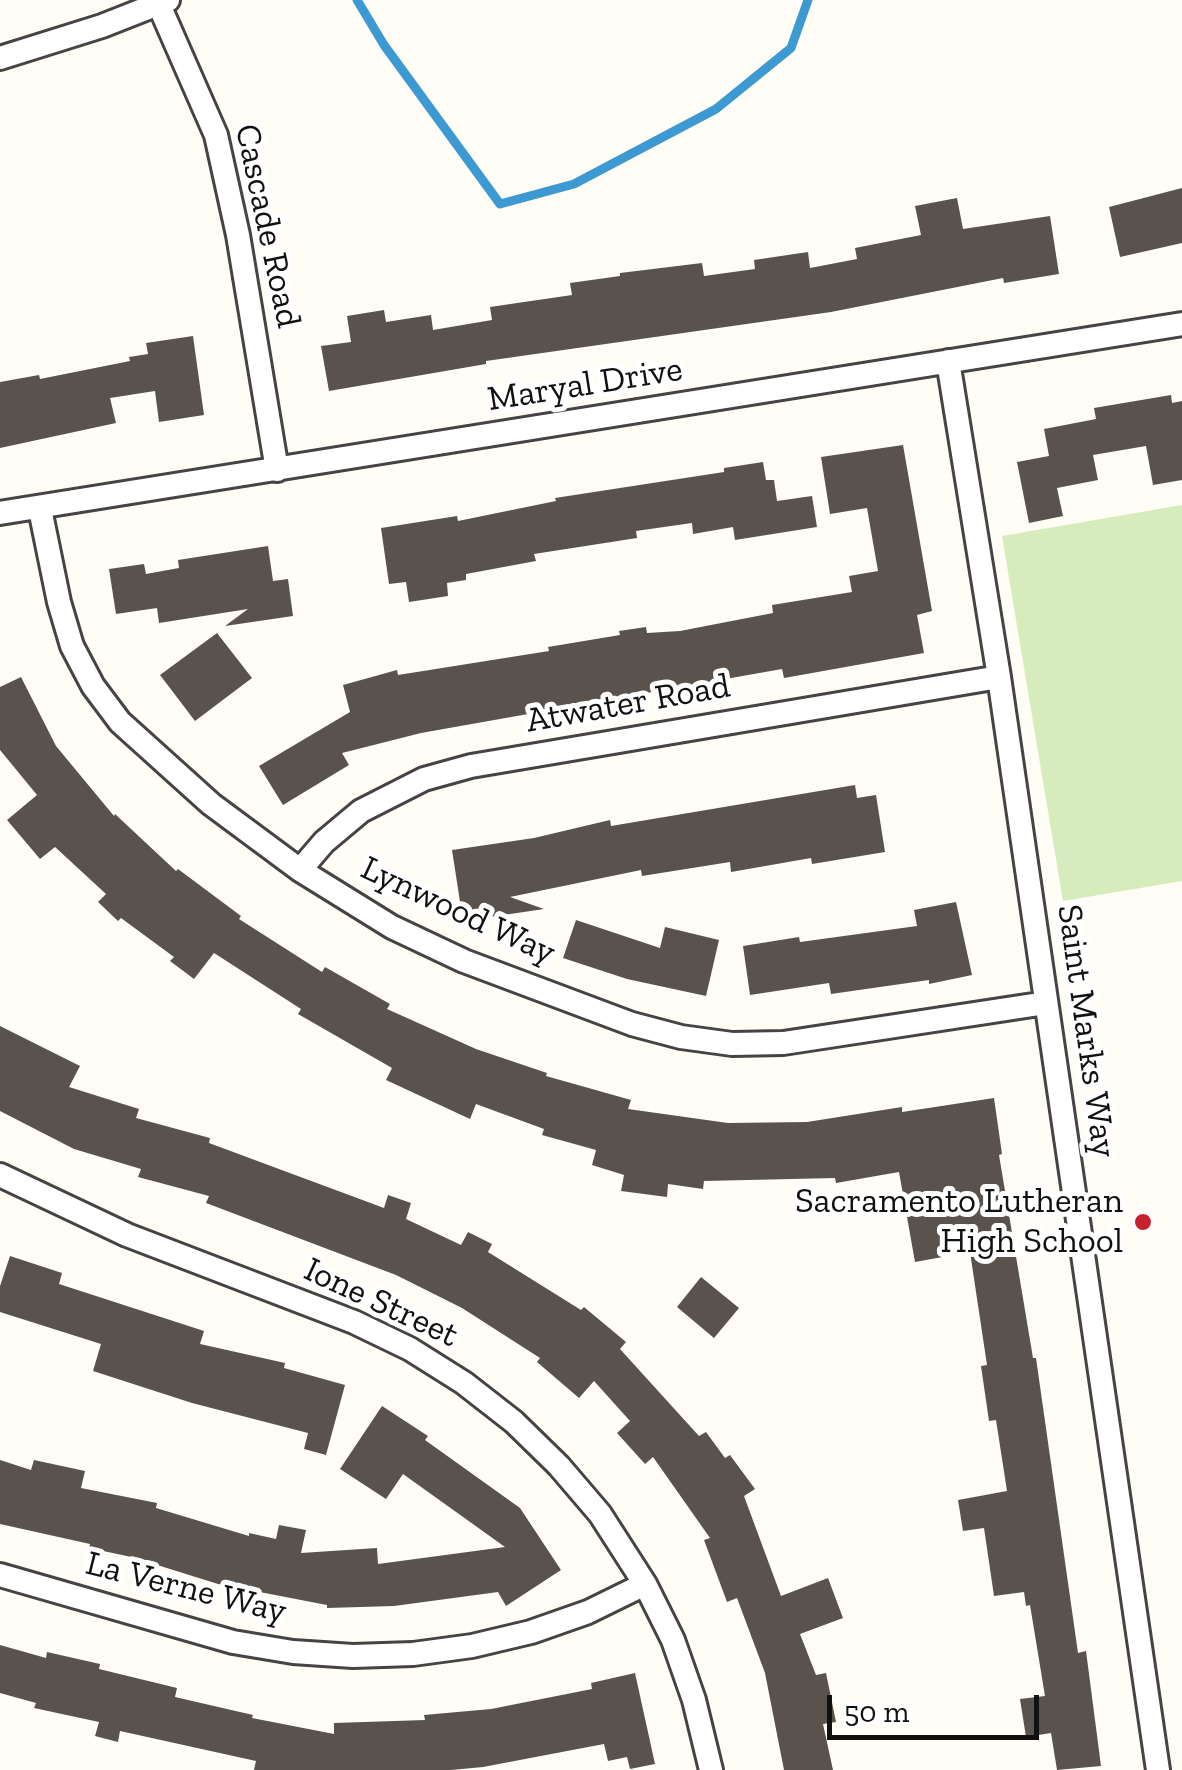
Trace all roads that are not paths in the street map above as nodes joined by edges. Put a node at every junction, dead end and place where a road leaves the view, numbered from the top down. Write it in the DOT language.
graph roads {
  1 [pos="164,3"];
  2 [pos="0,58"];
  3 [pos="1182,324"];
  4 [pos="948,362"];
  5 [pos="277,470"];
  6 [pos="40,508"];
  7 [pos="0,514"];
  8 [pos="999,677"];
  9 [pos="300,870"];
  10 [pos="1046,1003"];
  11 [pos="0,1176"];
  12 [pos="0,1574"];
  13 [pos="645,1584"];
  14 [pos="711,1770"];
  15 [pos="1158,1770"];
  1 -- 2 [label="street"];
  1 -- 5 [label="street, Cascade Road"];
  3 -- 4 [label="street, Maryal Drive"];
  4 -- 5 [label="street, Maryal Drive"];
  4 -- 8 [label="street, Saint Marks Way"];
  5 -- 6 [label="street, Maryal Drive"];
  6 -- 7 [label="street, Maryal Drive"];
  6 -- 9 [label="street, Lynwood Way"];
  8 -- 9 [label="street, Atwater Road"];
  8 -- 10 [label="street, Saint Marks Way"];
  9 -- 10 [label="street, Lynwood Way"];
  10 -- 15 [label="street, Saint Marks Way"];
  11 -- 13 [label="street, Ione Street"];
  12 -- 13 [label="street, La Verne Way"];
  13 -- 14 [label="street, Ione Street"];
}
